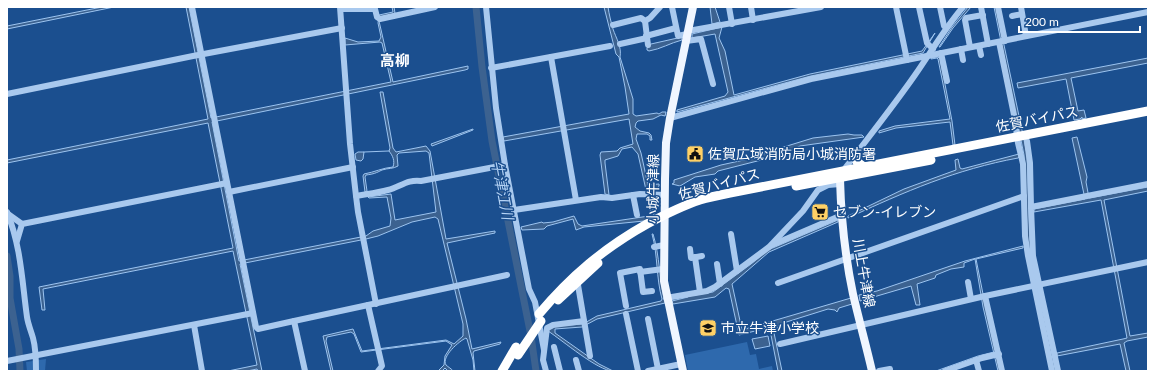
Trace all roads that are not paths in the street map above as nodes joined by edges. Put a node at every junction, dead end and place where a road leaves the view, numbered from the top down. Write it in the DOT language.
graph roads {
  1 [pos="192,7"];
  2 [pos="434,7"];
  3 [pos="486,7"];
  4 [pos="660,7"];
  5 [pos="672,7"];
  6 [pos="693,7"];
  7 [pos="729,7"];
  8 [pos="751,7"];
  9 [pos="821,7"];
  10 [pos="896,7"];
  11 [pos="919,7"];
  12 [pos="940,7"];
  13 [pos="963,7"];
  14 [pos="981,7"];
  15 [pos="998,7"];
  16 [pos="1021,7"];
  17 [pos="340,8"];
  18 [pos="1148,12"];
  19 [pos="1022,14"];
  20 [pos="983,15"];
  21 [pos="1012,16"];
  22 [pos="753,20"];
  23 [pos="645,21"];
  24 [pos="732,24"];
  25 [pos="613,25"];
  26 [pos="946,27"];
  27 [pos="342,28"];
  28 [pos="676,28"];
  29 [pos="687,36"];
  30 [pos="1026,36"];
  31 [pos="647,37"];
  32 [pos="1002,41"];
  33 [pos="620,44"];
  34 [pos="988,44"];
  35 [pos="648,45"];
  36 [pos="610,46"];
  37 [pos="930,46"];
  38 [pos="979,46"];
  39 [pos="970,47"];
  40 [pos="961,49"];
  41 [pos="941,53"];
  42 [pos="202,54"];
  43 [pos="929,55"];
  44 [pos="981,56"];
  45 [pos="550,57"];
  46 [pos="907,60"];
  47 [pos="962,60"];
  48 [pos="491,68"];
  49 [pos="947,82"];
  50 [pos="712,84"];
  51 [pos="7,94"];
  52 [pos="1148,111"];
  53 [pos="1148,117"];
  54 [pos="670,118"];
  55 [pos="1021,140"];
  56 [pos="856,153"];
  57 [pos="506,165"];
  58 [pos="353,167"];
  59 [pos="864,167"];
  60 [pos="841,178"];
  61 [pos="227,183"];
  62 [pos="1148,184"];
  63 [pos="229,192"];
  64 [pos="633,195"];
  65 [pos="665,195"];
  66 [pos="356,196"];
  67 [pos="1024,196"];
  68 [pos="576,200"];
  69 [pos="1031,207"];
  70 [pos="514,210"];
  71 [pos="7,213"];
  72 [pos="637,215"];
  73 [pos="842,215"];
  74 [pos="665,218"];
  75 [pos="22,224"];
  76 [pos="731,234"];
  77 [pos="17,242"];
  78 [pos="768,247"];
  79 [pos="690,249"];
  80 [pos="702,256"];
  81 [pos="695,257"];
  82 [pos="847,259"];
  83 [pos="1148,262"];
  84 [pos="717,264"];
  85 [pos="660,269"];
  86 [pos="737,271"];
  87 [pos="640,272"];
  88 [pos="507,275"];
  89 [pos="968,282"];
  90 [pos="576,283"];
  91 [pos="778,283"];
  92 [pos="720,284"];
  93 [pos="1036,285"];
  94 [pos="652,291"];
  95 [pos="700,292"];
  96 [pos="983,297"];
  97 [pos="666,298"];
  98 [pos="971,299"];
  99 [pos="376,304"];
  100 [pos="368,305"];
  101 [pos="626,306"];
  102 [pos="250,314"];
  103 [pos="626,314"];
  104 [pos="540,317"];
  105 [pos="648,318"];
  106 [pos="294,321"];
  107 [pos="584,324"];
  108 [pos="861,324"];
  109 [pos="194,325"];
  110 [pos="780,344"];
  111 [pos="554,348"];
  112 [pos="544,350"];
  113 [pos="517,351"];
  114 [pos="36,355"];
  115 [pos="996,355"];
  116 [pos="590,356"];
  117 [pos="576,360"];
  118 [pos="976,360"];
  119 [pos="7,361"];
  120 [pos="682,368"];
  121 [pos="962,368"];
  122 [pos="890,369"];
  123 [pos="653,370"];
  124 [pos="36,371"];
  125 [pos="202,371"];
  126 [pos="305,371"];
  127 [pos="378,371"];
  128 [pos="502,371"];
  129 [pos="509,371"];
  130 [pos="546,371"];
  131 [pos="560,371"];
  132 [pos="578,371"];
  133 [pos="638,371"];
  134 [pos="872,371"];
  135 [pos="879,371"];
  136 [pos="945,371"];
  137 [pos="979,371"];
  138 [pos="1002,371"];
  139 [pos="1052,371"];
  140 [pos="1058,371"];
  1 -- 42 [label="street"];
  2 -- 17 [label="street"];
  3 -- 48 [label="street"];
  4 -- 23 [label="street"];
  5 -- 28 [label="street"];
  6 -- 29 [label="main road, 小城牛津線"];
  7 -- 24 [label="street"];
  8 -- 22 [label="street"];
  9 -- 22 [label="street"];
  10 -- 46 [label="street"];
  11 -- 37 [label="street"];
  12 -- 26 [label="street"];
  13 -- 26 [label="street"];
  14 -- 20 [label="street"];
  15 -- 32 [label="street"];
  16 -- 19 [label="street"];
  17 -- 27 [label="street"];
  18 -- 30 [label="street"];
  19 -- 21 [label="street"];
  19 -- 30 [label="street"];
  20 -- 34 [label="street"];
  20 -- 39 [label="street"];
  22 -- 24 [label="street"];
  23 -- 25 [label="street"];
  23 -- 31 [label="street"];
  24 -- 29 [label="street"];
  26 -- 37 [label="street"];
  27 -- 42 [label="street"];
  27 -- 58 [label="street"];
  28 -- 29 [label="street"];
  28 -- 31 [label="street"];
  29 -- 50 [label="street"];
  29 -- 54 [label="main road, 小城牛津線"];
  30 -- 32 [label="street"];
  31 -- 33 [label="street"];
  31 -- 35 [label="street"];
  32 -- 34 [label="street"];
  32 -- 55 [label="street"];
  34 -- 38 [label="street"];
  36 -- 45 [label="street"];
  37 -- 43 [label="street"];
  38 -- 39 [label="street"];
  38 -- 44 [label="street"];
  39 -- 40 [label="street"];
  40 -- 41 [label="street"];
  40 -- 47 [label="street"];
  41 -- 43 [label="street"];
  41 -- 49 [label="street"];
  42 -- 51 [label="street"];
  42 -- 61 [label="street"];
  43 -- 46 [label="street"];
  43 -- 56 [label="street"];
  45 -- 48 [label="street"];
  45 -- 68 [label="street"];
  46 -- 54 [label="street"];
  48 -- 57 [label="street"];
  52 -- 55 [label="highway, 佐賀バイパス"];
  53 -- 55 [label="highway, 佐賀バイパス"];
  54 -- 65 [label="main road, 小城牛津線"];
  55 -- 59 [label="highway, 佐賀バイパス"];
  55 -- 60 [label="highway, 佐賀バイパス"];
  55 -- 67 [label="street"];
  55 -- 69 [label="street"];
  56 -- 59 [label="highway"];
  56 -- 60 [label="street"];
  57 -- 66 [label="street"];
  57 -- 70 [label="street"];
  58 -- 63 [label="street"];
  58 -- 66 [label="street"];
  59 -- 60 [label="highway, 佐賀バイパス"];
  60 -- 73 [label="main road, 川上牛津線"];
  60 -- 74 [label="highway, 佐賀バイパス"];
  60 -- 78 [label="street"];
  61 -- 63 [label="street"];
  61 -- 75 [label="street"];
  62 -- 69 [label="street"];
  63 -- 102 [label="street"];
  64 -- 65 [label="street"];
  64 -- 68 [label="street"];
  64 -- 72 [label="street"];
  65 -- 74 [label="main road, 小城牛津線"];
  66 -- 99 [label="street"];
  67 -- 82 [label="street"];
  67 -- 93 [label="street"];
  68 -- 70 [label="street"];
  69 -- 93 [label="street"];
  70 -- 112 [label="street"];
  71 -- 75 [label="street"];
  71 -- 77 [label="street"];
  73 -- 78 [label="street"];
  73 -- 82 [label="main road, 川上牛津線"];
  74 -- 85 [label="main road, 小城牛津線"];
  74 -- 90 [label="highway, 佐賀バイパス"];
  74 -- 104 [label="highway, 佐賀バイパス"];
  75 -- 77 [label="street"];
  76 -- 86 [label="street"];
  77 -- 114 [label="street"];
  78 -- 86 [label="street"];
  79 -- 81 [label="street"];
  80 -- 81 [label="street"];
  81 -- 95 [label="street"];
  82 -- 91 [label="street"];
  82 -- 108 [label="main road, 川上牛津線"];
  83 -- 93 [label="street"];
  84 -- 92 [label="street"];
  85 -- 87 [label="street"];
  85 -- 97 [label="main road, 小城牛津線"];
  86 -- 92 [label="street"];
  87 -- 94 [label="street"];
  87 -- 101 [label="street"];
  88 -- 99 [label="street"];
  89 -- 98 [label="street"];
  90 -- 104 [label="highway, 佐賀バイパス"];
  90 -- 107 [label="street"];
  92 -- 95 [label="street"];
  93 -- 96 [label="street"];
  93 -- 139 [label="street"];
  93 -- 140 [label="street"];
  95 -- 97 [label="street"];
  96 -- 98 [label="street"];
  96 -- 115 [label="street"];
  97 -- 120 [label="main road, 小城牛津線"];
  98 -- 108 [label="street"];
  99 -- 100 [label="street"];
  100 -- 106 [label="street"];
  100 -- 127 [label="street"];
  102 -- 106 [label="street"];
  102 -- 109 [label="street"];
  103 -- 133 [label="street"];
  104 -- 113 [label="highway, 佐賀バイパス, bridge"];
  105 -- 123 [label="street"];
  106 -- 126 [label="street"];
  107 -- 112 [label="street"];
  107 -- 116 [label="street"];
  108 -- 110 [label="street"];
  108 -- 134 [label="main road, 川上牛津線"];
  109 -- 114 [label="street"];
  109 -- 125 [label="street"];
  111 -- 131 [label="street"];
  112 -- 130 [label="street"];
  113 -- 128 [label="highway, 佐賀バイパス"];
  113 -- 129 [label="highway, 佐賀バイパス"];
  114 -- 119 [label="street"];
  114 -- 124 [label="street"];
  115 -- 118 [label="street"];
  115 -- 138 [label="street"];
  117 -- 132 [label="street"];
  118 -- 121 [label="street"];
  118 -- 137 [label="street"];
  120 -- 123 [label="street"];
  121 -- 136 [label="street"];
  122 -- 135 [label="street"];
}
